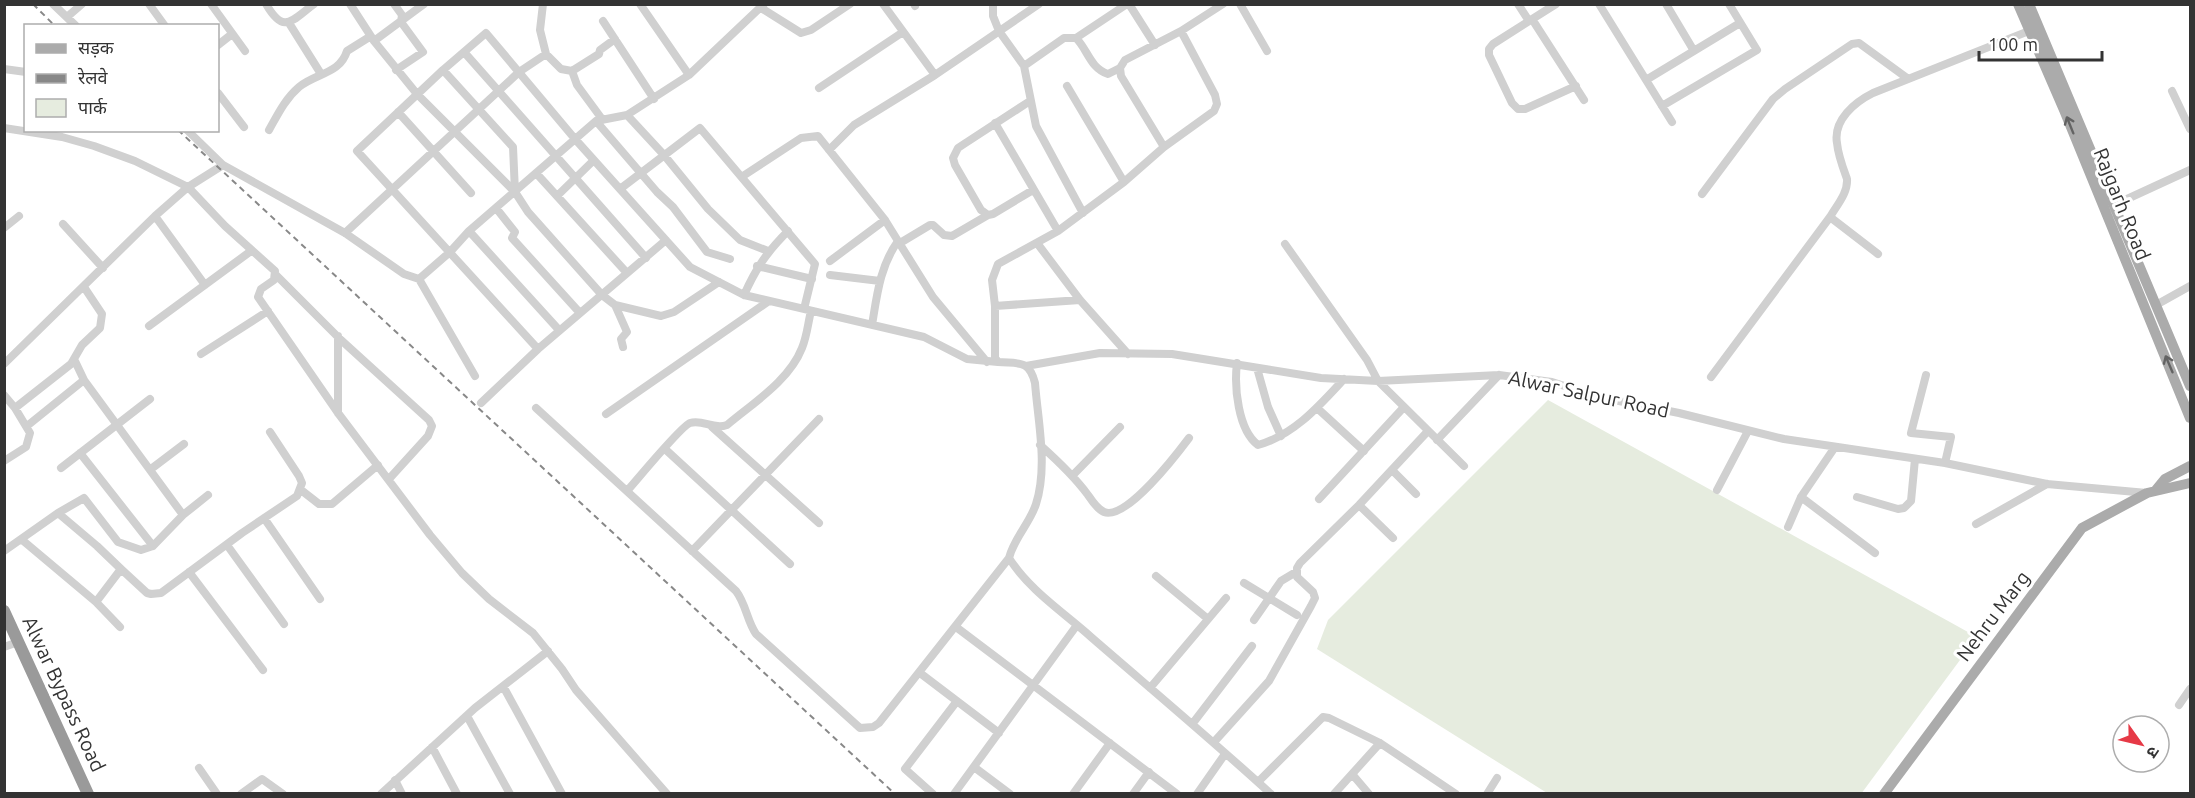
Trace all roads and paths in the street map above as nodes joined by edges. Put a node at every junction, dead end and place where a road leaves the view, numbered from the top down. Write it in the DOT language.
graph roads {
  1 [pos="53,4"];
  2 [pos="82,4"];
  3 [pos="149,4"];
  4 [pos="211,4"];
  5 [pos="266,4"];
  6 [pos="314,4"];
  7 [pos="394,4"];
  8 [pos="424,4"];
  9 [pos="543,4"];
  10 [pos="640,4"];
  11 [pos="850,4"];
  12 [pos="883,4"];
  13 [pos="993,4"];
  14 [pos="1039,4"];
  15 [pos="1128,4"];
  16 [pos="1240,4"];
  17 [pos="1518,4"];
  18 [pos="1556,4"];
  19 [pos="1599,4"];
  20 [pos="1666,4"];
  21 [pos="1728,4"];
  22 [pos="2018,4"];
  23 [pos="2029,4"];
  24 [pos="353,6"];
  25 [pos="763,6"];
  26 [pos="1217,6"];
  27 [pos="67,17"];
  28 [pos="1530,20"];
  29 [pos="603,21"];
  30 [pos="401,22"];
  31 [pos="289,23"];
  32 [pos="1740,23"];
  33 [pos="74,24"];
  34 [pos="164,24"];
  35 [pos="2035,29"];
  36 [pos="999,31"];
  37 [pos="1181,31"];
  38 [pos="903,32"];
  39 [pos="232,34"];
  40 [pos="1076,38"];
  41 [pos="372,39"];
  42 [pos="615,39"];
  43 [pos="219,44"];
  44 [pos="1155,45"];
  45 [pos="245,51"];
  46 [pos="1267,51"];
  47 [pos="1694,51"];
  48 [pos="464,52"];
  49 [pos="546,54"];
  50 [pos="1024,66"];
  51 [pos="1120,68"];
  52 [pos="4,69"];
  53 [pos="396,70"];
  54 [pos="443,70"];
  55 [pos="572,70"];
  56 [pos="24,72"];
  57 [pos="519,72"];
  58 [pos="321,75"];
  59 [pos="689,75"];
  60 [pos="935,75"];
  61 [pos="1907,78"];
  62 [pos="1646,80"];
  63 [pos="1067,86"];
  64 [pos="1576,86"];
  65 [pos="819,88"];
  66 [pos="497,92"];
  67 [pos="2172,92"];
  68 [pos="219,94"];
  69 [pos="417,94"];
  70 [pos="654,99"];
  71 [pos="1584,100"];
  72 [pos="1030,101"];
  73 [pos="1662,106"];
  74 [pos="479,109"];
  75 [pos="398,112"];
  76 [pos="627,115"];
  77 [pos="599,120"];
  78 [pos="1672,122"];
  79 [pos="995,123"];
  80 [pos="244,127"];
  81 [pos="4,128"];
  82 [pos="2190,129"];
  83 [pos="24,130"];
  84 [pos="268,130"];
  85 [pos="455,131"];
  86 [pos="43,132"];
  87 [pos="189,132"];
  88 [pos="63,134"];
  89 [pos="575,139"];
  90 [pos="1164,147"];
  91 [pos="829,150"];
  92 [pos="432,151"];
  93 [pos="555,155"];
  94 [pos="664,155"];
  95 [pos="594,160"];
  96 [pos="223,165"];
  97 [pos="2190,170"];
  98 [pos="640,172"];
  99 [pos="536,173"];
  100 [pos="742,176"];
  101 [pos="575,178"];
  102 [pos="1124,182"];
  103 [pos="188,187"];
  104 [pos="392,189"];
  105 [pos="620,189"];
  106 [pos="1033,190"];
  107 [pos="515,192"];
  108 [pos="471,193"];
  109 [pos="1702,194"];
  110 [pos="556,196"];
  111 [pos="2114,205"];
  112 [pos="496,208"];
  113 [pos="1083,213"];
  114 [pos="988,215"];
  115 [pos="19,216"];
  116 [pos="155,216"];
  117 [pos="1830,216"];
  118 [pos="885,220"];
  119 [pos="63,224"];
  120 [pos="4,228"];
  121 [pos="469,231"];
  122 [pos="788,231"];
  123 [pos="1058,231"];
  124 [pos="345,233"];
  125 [pos="666,240"];
  126 [pos="899,242"];
  127 [pos="1037,243"];
  128 [pos="1285,244"];
  129 [pos="251,251"];
  130 [pos="768,251"];
  131 [pos="450,252"];
  132 [pos="1878,254"];
  133 [pos="646,258"];
  134 [pos="730,259"];
  135 [pos="830,261"];
  136 [pos="757,266"];
  137 [pos="103,268"];
  138 [pos="627,273"];
  139 [pos="276,275"];
  140 [pos="830,275"];
  141 [pos="419,279"];
  142 [pos="812,279"];
  143 [pos="880,281"];
  144 [pos="719,282"];
  145 [pos="205,285"];
  146 [pos="2190,286"];
  147 [pos="84,287"];
  148 [pos="602,295"];
  149 [pos="744,295"];
  150 [pos="1080,300"];
  151 [pos="769,301"];
  152 [pos="2156,305"];
  153 [pos="615,306"];
  154 [pos="994,306"];
  155 [pos="268,310"];
  156 [pos="807,310"];
  157 [pos="580,313"];
  158 [pos="149,326"];
  159 [pos="872,326"];
  160 [pos="559,330"];
  161 [pos="338,336"];
  162 [pos="623,347"];
  163 [pos="538,348"];
  164 [pos="201,354"];
  165 [pos="1128,354"];
  166 [pos="74,359"];
  167 [pos="987,362"];
  168 [pos="998,362"];
  169 [pos="1237,363"];
  170 [pos="4,364"];
  171 [pos="1026,366"];
  172 [pos="1257,368"];
  173 [pos="1499,375"];
  174 [pos="1926,375"];
  175 [pos="475,376"];
  176 [pos="1711,377"];
  177 [pos="1344,379"];
  178 [pos="84,380"];
  179 [pos="1378,381"];
  180 [pos="2190,386"];
  181 [pos="4,395"];
  182 [pos="150,399"];
  183 [pos="2188,402"];
  184 [pos="481,403"];
  185 [pos="1404,407"];
  186 [pos="15,408"];
  187 [pos="536,408"];
  188 [pos="1317,408"];
  189 [pos="338,413"];
  190 [pos="606,414"];
  191 [pos="2190,418"];
  192 [pos="819,419"];
  193 [pos="116,425"];
  194 [pos="27,426"];
  195 [pos="712,426"];
  196 [pos="1120,427"];
  197 [pos="1748,431"];
  198 [pos="270,432"];
  199 [pos="1428,432"];
  200 [pos="1281,436"];
  201 [pos="1189,438"];
  202 [pos="1437,440"];
  203 [pos="184,444"];
  204 [pos="1040,445"];
  205 [pos="1835,447"];
  206 [pos="665,449"];
  207 [pos="1364,451"];
  208 [pos="80,453"];
  209 [pos="1915,459"];
  210 [pos="4,461"];
  211 [pos="1945,464"];
  212 [pos="378,465"];
  213 [pos="1464,466"];
  214 [pos="2190,466"];
  215 [pos="61,468"];
  216 [pos="151,469"];
  217 [pos="1392,470"];
  218 [pos="765,475"];
  219 [pos="1073,475"];
  220 [pos="389,479"];
  221 [pos="2190,483"];
  222 [pos="2047,484"];
  223 [pos="301,490"];
  224 [pos="1717,490"];
  225 [pos="627,491"];
  226 [pos="2152,492"];
  227 [pos="1416,494"];
  228 [pos="208,495"];
  229 [pos="1801,497"];
  230 [pos="1857,497"];
  231 [pos="1318,499"];
  232 [pos="1359,506"];
  233 [pos="731,510"];
  234 [pos="58,513"];
  235 [pos="183,515"];
  236 [pos="264,518"];
  237 [pos="819,523"];
  238 [pos="1976,524"];
  239 [pos="1788,527"];
  240 [pos="1393,538"];
  241 [pos="21,539"];
  242 [pos="227,545"];
  243 [pos="153,546"];
  244 [pos="4,551"];
  245 [pos="692,551"];
  246 [pos="1875,554"];
  247 [pos="1009,558"];
  248 [pos="790,564"];
  249 [pos="121,569"];
  250 [pos="189,572"];
  251 [pos="1296,572"];
  252 [pos="1156,576"];
  253 [pos="1244,583"];
  254 [pos="1226,598"];
  255 [pos="1270,598"];
  256 [pos="320,599"];
  257 [pos="96,602"];
  258 [pos="4,611"];
  259 [pos="1297,615"];
  260 [pos="1208,619"];
  261 [pos="1254,620"];
  262 [pos="284,624"];
  263 [pos="1077,625"];
  264 [pos="120,627"];
  265 [pos="956,627"];
  266 [pos="18,642"];
  267 [pos="1252,646"];
  268 [pos="4,647"];
  269 [pos="548,651"];
  270 [pos="263,670"];
  271 [pos="920,673"];
  272 [pos="503,686"];
  273 [pos="1034,686"];
  274 [pos="1150,688"];
  275 [pos="2190,689"];
  276 [pos="957,701"];
  277 [pos="2179,705"];
  278 [pos="467,716"];
  279 [pos="1193,723"];
  280 [pos="999,733"];
  281 [pos="1214,742"];
  282 [pos="1110,743"];
  283 [pos="1380,743"];
  284 [pos="432,747"];
  285 [pos="1226,754"];
  286 [pos="974,767"];
  287 [pos="199,768"];
  288 [pos="1149,772"];
  289 [pos="1352,774"];
  290 [pos="1497,778"];
  291 [pos="394,780"];
  292 [pos="1258,782"];
  293 [pos="88,794"];
  294 [pos="217,794"];
  295 [pos="241,794"];
  296 [pos="283,794"];
  297 [pos="381,794"];
  298 [pos="402,794"];
  299 [pos="457,794"];
  300 [pos="510,794"];
  301 [pos="562,794"];
  302 [pos="667,794"];
  303 [pos="933,794"];
  304 [pos="954,794"];
  305 [pos="1010,794"];
  306 [pos="1073,794"];
  307 [pos="1133,794"];
  308 [pos="1178,794"];
  309 [pos="1197,794"];
  310 [pos="1271,794"];
  311 [pos="1334,794"];
  312 [pos="1369,794"];
  313 [pos="1456,794"];
  314 [pos="1486,794"];
  315 [pos="1884,794"];
  1 -- 27 [label="street"];
  2 -- 27 [label="street"];
  3 -- 34 [label="street"];
  4 -- 39 [label="street"];
  5 -- 31 [label="street"];
  6 -- 31 [label="street"];
  7 -- 30 [label="street"];
  8 -- 30 [label="street"];
  9 -- 49 [label="street"];
  10 -- 59 [label="street"];
  11 -- 25 [label="street"];
  12 -- 38 [label="street"];
  13 -- 36 [label="street"];
  14 -- 36 [label="street"];
  15 -- 40 [label="street"];
  15 -- 44 [label="street"];
  16 -- 46 [label="street"];
  17 -- 28 [label="street"];
  18 -- 28 [label="street"];
  19 -- 62 [label="street"];
  20 -- 47 [label="street"];
  21 -- 32 [label="street"];
  22 -- 35 [label="main road, Rajgarh Road"];
  23 -- 35 [label="main road, Rajgarh Road"];
  24 -- 41 [label="street"];
  25 -- 59 [label="street"];
  26 -- 37 [label="street"];
  27 -- 33 [label="street"];
  28 -- 64 [label="street"];
  28 -- 64 [label="street"];
  29 -- 42 [label="street"];
  30 -- 41 [label="street"];
  30 -- 53 [label="street"];
  31 -- 58 [label="street"];
  32 -- 47 [label="street"];
  32 -- 73 [label="street"];
  35 -- 61 [label="street"];
  35 -- 111 [label="main road, Rajgarh Road"];
  183 -- 35 [label="main road, Rajgarh Road, one-way"];
  36 -- 50 [label="street"];
  36 -- 60 [label="street"];
  37 -- 44 [label="street"];
  37 -- 90 [label="street"];
  38 -- 60 [label="street"];
  38 -- 65 [label="street"];
  39 -- 43 [label="street"];
  39 -- 45 [label="street"];
  40 -- 50 [label="street"];
  40 -- 51 [label="street"];
  41 -- 53 [label="street"];
  41 -- 58 [label="street"];
  42 -- 55 [label="street"];
  42 -- 70 [label="street"];
  44 -- 51 [label="street"];
  47 -- 62 [label="street"];
  48 -- 54 [label="street"];
  48 -- 57 [label="street, Alwar Salpur Road"];
  48 -- 66 [label="street"];
  49 -- 55 [label="street"];
  49 -- 57 [label="street"];
  50 -- 72 [label="street"];
  51 -- 90 [label="street"];
  52 -- 56 [label="street"];
  53 -- 69 [label="street"];
  54 -- 69 [label="street"];
  54 -- 74 [label="street"];
  55 -- 77 [label="street"];
  57 -- 66 [label="street"];
  57 -- 89 [label="street, Alwar Salpur Road"];
  58 -- 84 [label="street"];
  59 -- 70 [label="street"];
  60 -- 91 [label="street"];
  61 -- 109 [label="street"];
  61 -- 117 [label="street"];
  62 -- 73 [label="street"];
  63 -- 102 [label="street"];
  64 -- 71 [label="street"];
  66 -- 74 [label="street"];
  66 -- 93 [label="street"];
  67 -- 82 [label="street"];
  68 -- 80 [label="street"];
  69 -- 75 [label="street"];
  69 -- 85 [label="street"];
  70 -- 76 [label="street"];
  72 -- 79 [label="street"];
  72 -- 113 [label="street"];
  73 -- 78 [label="street"];
  74 -- 85 [label="street"];
  74 -- 107 [label="street"];
  75 -- 92 [label="street"];
  75 -- 104 [label="street"];
  76 -- 77 [label="street"];
  76 -- 94 [label="street"];
  77 -- 89 [label="street"];
  77 -- 98 [label="street"];
  79 -- 106 [label="street"];
  79 -- 114 [label="street"];
  81 -- 83 [label="street"];
  85 -- 92 [label="street"];
  85 -- 107 [label="street"];
  86 -- 88 [label="street"];
  87 -- 96 [label="street"];
  88 -- 103 [label="street"];
  89 -- 93 [label="street"];
  89 -- 95 [label="street, Alwar Salpur Road"];
  90 -- 102 [label="street"];
  91 -- 100 [label="street"];
  91 -- 118 [label="street"];
  92 -- 104 [label="street"];
  92 -- 108 [label="street"];
  93 -- 99 [label="street"];
  93 -- 101 [label="street"];
  94 -- 98 [label="street"];
  94 -- 100 [label="street"];
  94 -- 130 [label="street"];
  95 -- 101 [label="street"];
  95 -- 105 [label="street, Alwar Salpur Road"];
  96 -- 103 [label="street"];
  96 -- 124 [label="street"];
  97 -- 111 [label="street"];
  98 -- 105 [label="street"];
  98 -- 134 [label="street"];
  99 -- 107 [label="street"];
  99 -- 110 [label="street"];
  100 -- 122 [label="street"];
  101 -- 110 [label="street"];
  101 -- 133 [label="street"];
  102 -- 113 [label="street"];
  103 -- 116 [label="street"];
  103 -- 129 [label="street"];
  104 -- 124 [label="street"];
  104 -- 131 [label="street"];
  105 -- 125 [label="street, Alwar Salpur Road"];
  106 -- 114 [label="street"];
  106 -- 123 [label="street"];
  107 -- 112 [label="street"];
  107 -- 148 [label="street"];
  110 -- 138 [label="street"];
  111 -- 152 [label="main road, Rajgarh Road"];
  112 -- 121 [label="street"];
  112 -- 157 [label="street"];
  113 -- 123 [label="street"];
  114 -- 126 [label="street"];
  115 -- 120 [label="street"];
  116 -- 137 [label="street"];
  116 -- 145 [label="street"];
  117 -- 132 [label="street"];
  117 -- 176 [label="street"];
  118 -- 126 [label="street"];
  118 -- 135 [label="street"];
  119 -- 137 [label="street"];
  121 -- 131 [label="street"];
  121 -- 160 [label="street"];
  122 -- 130 [label="street"];
  122 -- 142 [label="street"];
  123 -- 127 [label="street"];
  124 -- 141 [label="street"];
  125 -- 133 [label="street"];
  125 -- 144 [label="street, Alwar Salpur Road"];
  126 -- 143 [label="street"];
  126 -- 167 [label="street"];
  127 -- 150 [label="street"];
  127 -- 154 [label="street"];
  128 -- 179 [label="street"];
  129 -- 139 [label="street"];
  129 -- 145 [label="street"];
  130 -- 136 [label="street"];
  131 -- 141 [label="street"];
  131 -- 163 [label="street"];
  133 -- 138 [label="street"];
  136 -- 142 [label="street"];
  136 -- 149 [label="street"];
  137 -- 147 [label="street"];
  138 -- 148 [label="street"];
  139 -- 155 [label="street"];
  139 -- 161 [label="street"];
  140 -- 143 [label="street"];
  141 -- 175 [label="street"];
  142 -- 156 [label="street"];
  143 -- 159 [label="street"];
  144 -- 149 [label="street, Alwar Salpur Road"];
  144 -- 153 [label="street"];
  145 -- 158 [label="street"];
  146 -- 152 [label="street"];
  147 -- 166 [label="street"];
  147 -- 170 [label="street"];
  148 -- 153 [label="street"];
  148 -- 157 [label="street"];
  149 -- 151 [label="street, Alwar Salpur Road"];
  150 -- 154 [label="street"];
  150 -- 165 [label="street"];
  151 -- 156 [label="street, Alwar Salpur Road"];
  151 -- 190 [label="street"];
  152 -- 180 [label="main road, Rajgarh Road"];
  153 -- 162 [label="street"];
  154 -- 168 [label="street"];
  155 -- 164 [label="street"];
  155 -- 189 [label="street"];
  156 -- 159 [label="street, Alwar Salpur Road"];
  156 -- 195 [label="street"];
  157 -- 160 [label="street"];
  159 -- 167 [label="street, Alwar Salpur Road"];
  160 -- 163 [label="street"];
  161 -- 189 [label="street"];
  161 -- 220 [label="street"];
  163 -- 184 [label="street"];
  165 -- 169 [label="street, Alwar Salpur Road"];
  165 -- 171 [label="street, Alwar Salpur Road"];
  166 -- 178 [label="street"];
  166 -- 186 [label="street"];
  167 -- 168 [label="street, Alwar Salpur Road"];
  168 -- 171 [label="street, Alwar Salpur Road"];
  169 -- 172 [label="street, Alwar Salpur Road"];
  169 -- 200 [label="street"];
  171 -- 204 [label="street"];
  172 -- 177 [label="street, Alwar Salpur Road"];
  172 -- 200 [label="street"];
  173 -- 179 [label="street, Alwar Salpur Road"];
  173 -- 197 [label="street, Alwar Salpur Road"];
  173 -- 202 [label="street"];
  174 -- 211 [label="street"];
  177 -- 179 [label="street, Alwar Salpur Road"];
  177 -- 188 [label="street"];
  178 -- 193 [label="street"];
  178 -- 194 [label="street"];
  179 -- 185 [label="street"];
  181 -- 186 [label="street"];
  182 -- 193 [label="street"];
  183 -- 191 [label="main road, Rajgarh Road"];
  185 -- 199 [label="street"];
  185 -- 207 [label="street"];
  186 -- 194 [label="street"];
  187 -- 225 [label="street"];
  188 -- 200 [label="street"];
  188 -- 207 [label="street"];
  189 -- 212 [label="street"];
  192 -- 218 [label="street"];
  193 -- 208 [label="street"];
  193 -- 216 [label="street"];
  194 -- 210 [label="street"];
  195 -- 206 [label="street"];
  195 -- 218 [label="street"];
  196 -- 219 [label="street"];
  197 -- 205 [label="street, Alwar Salpur Road"];
  197 -- 224 [label="street"];
  198 -- 223 [label="street"];
  199 -- 202 [label="street"];
  199 -- 217 [label="street"];
  201 -- 219 [label="street"];
  202 -- 213 [label="street"];
  203 -- 216 [label="street"];
  204 -- 219 [label="street"];
  204 -- 247 [label="street"];
  205 -- 209 [label="street, Alwar Salpur Road"];
  205 -- 229 [label="street"];
  206 -- 225 [label="street"];
  206 -- 233 [label="street"];
  207 -- 231 [label="street"];
  208 -- 215 [label="street"];
  208 -- 243 [label="street"];
  209 -- 211 [label="street, Alwar Salpur Road"];
  209 -- 230 [label="street"];
  211 -- 222 [label="street, Alwar Salpur Road"];
  212 -- 220 [label="street"];
  212 -- 223 [label="street"];
  214 -- 226 [label="main road, Nehru Marg"];
  216 -- 235 [label="street"];
  217 -- 227 [label="street"];
  217 -- 232 [label="street"];
  218 -- 233 [label="street"];
  218 -- 237 [label="street"];
  220 -- 269 [label="street"];
  221 -- 226 [label="main road, Nehru Marg"];
  222 -- 226 [label="street, Alwar Salpur Road"];
  222 -- 238 [label="street"];
  223 -- 236 [label="street"];
  225 -- 245 [label="street"];
  226 -- 315 [label="main road, Nehru Marg"];
  228 -- 235 [label="street"];
  229 -- 239 [label="street"];
  229 -- 246 [label="street"];
  232 -- 240 [label="street"];
  232 -- 251 [label="street"];
  233 -- 245 [label="street"];
  233 -- 248 [label="street"];
  234 -- 241 [label="street"];
  234 -- 243 [label="street"];
  234 -- 249 [label="street"];
  235 -- 243 [label="street"];
  236 -- 242 [label="street"];
  236 -- 256 [label="street"];
  241 -- 244 [label="street"];
  241 -- 257 [label="street"];
  242 -- 250 [label="street"];
  242 -- 262 [label="street"];
  245 -- 271 [label="street"];
  247 -- 263 [label="street"];
  247 -- 265 [label="street"];
  249 -- 250 [label="street"];
  249 -- 257 [label="street"];
  250 -- 270 [label="street"];
  251 -- 255 [label="street"];
  251 -- 281 [label="street"];
  252 -- 260 [label="street"];
  253 -- 255 [label="street"];
  254 -- 260 [label="street"];
  255 -- 259 [label="street"];
  255 -- 261 [label="street"];
  257 -- 264 [label="street"];
  258 -- 266 [label="highway, Alwar Bypass Road"];
  260 -- 274 [label="street"];
  263 -- 273 [label="street"];
  263 -- 274 [label="street"];
  265 -- 271 [label="street"];
  265 -- 273 [label="street"];
  266 -- 268 [label="street"];
  266 -- 293 [label="highway, Alwar Bypass Road"];
  267 -- 279 [label="street"];
  269 -- 272 [label="street"];
  269 -- 302 [label="street"];
  271 -- 276 [label="street"];
  272 -- 278 [label="street"];
  272 -- 301 [label="street"];
  273 -- 280 [label="street"];
  273 -- 282 [label="street"];
  274 -- 279 [label="street"];
  275 -- 277 [label="street"];
  276 -- 280 [label="street"];
  276 -- 303 [label="street"];
  278 -- 284 [label="street"];
  278 -- 300 [label="street"];
  279 -- 281 [label="street"];
  280 -- 286 [label="street"];
  281 -- 285 [label="street"];
  282 -- 288 [label="street"];
  282 -- 306 [label="street"];
  283 -- 289 [label="street"];
  283 -- 292 [label="street"];
  283 -- 313 [label="street"];
  284 -- 291 [label="street"];
  284 -- 299 [label="street"];
  285 -- 292 [label="street"];
  285 -- 309 [label="street"];
  286 -- 304 [label="street"];
  286 -- 305 [label="street"];
  287 -- 294 [label="street"];
  288 -- 307 [label="street"];
  288 -- 308 [label="street"];
  289 -- 311 [label="street"];
  289 -- 312 [label="street"];
  290 -- 314 [label="street"];
  291 -- 297 [label="street"];
  291 -- 298 [label="street"];
  292 -- 310 [label="street"];
  295 -- 296 [label="street"];
}
